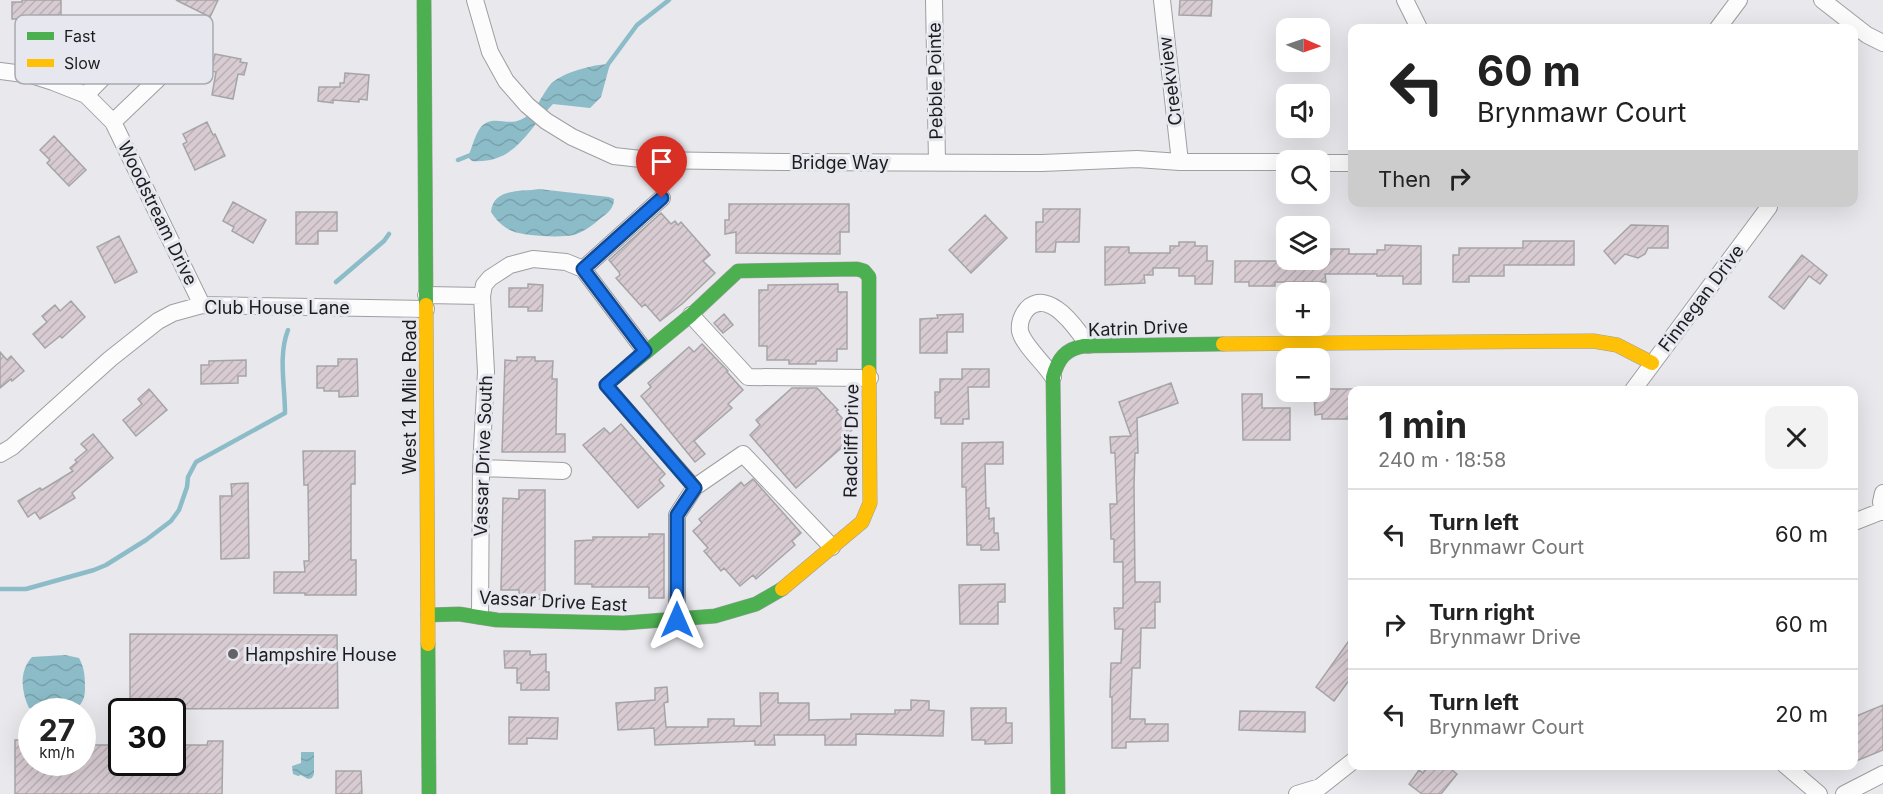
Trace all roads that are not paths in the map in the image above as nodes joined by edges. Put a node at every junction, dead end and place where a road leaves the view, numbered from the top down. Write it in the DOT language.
graph roads {
  1 [pos="424,0"];
  2 [pos="475,0"];
  3 [pos="933,0"];
  4 [pos="1162,0"];
  5 [pos="1405,0"];
  6 [pos="1739,0"];
  7 [pos="1822,0"];
  8 [pos="1417,24"];
  9 [pos="1721,24"];
  10 [pos="1853,24"];
  11 [pos="1858,28"];
  12 [pos="1883,43"];
  13 [pos="0,71"];
  14 [pos="15,73"];
  15 [pos="58,84"];
  16 [pos="97,84"];
  17 [pos="153,84"];
  18 [pos="86,95"];
  19 [pos="113,122"];
  20 [pos="937,162"];
  21 [pos="1180,162"];
  22 [pos="1276,162"];
  23 [pos="1330,163"];
  24 [pos="1348,163"];
  25 [pos="662,198"];
  26 [pos="1769,207"];
  27 [pos="583,269"];
  28 [pos="482,296"];
  29 [pos="426,302"];
  30 [pos="202,305"];
  31 [pos="691,315"];
  32 [pos="1088,345"];
  33 [pos="645,351"];
  34 [pos="1652,363"];
  35 [pos="1053,377"];
  36 [pos="870,378"];
  37 [pos="1636,386"];
  38 [pos="0,454"];
  39 [pos="481,468"];
  40 [pos="563,471"];
  41 [pos="695,488"];
  42 [pos="1883,493"];
  43 [pos="1883,512"];
  44 [pos="1858,521"];
  45 [pos="832,547"];
  46 [pos="428,615"];
  47 [pos="480,616"];
  48 [pos="677,620"];
  49 [pos="1348,765"];
  50 [pos="1791,770"];
  51 [pos="1883,774"];
  52 [pos="429,794"];
  53 [pos="1058,794"];
  54 [pos="1298,794"];
  55 [pos="1819,794"];
  56 [pos="1844,794"];
  1 -- 29 [label="street, West 14 Mile Road"];
  2 -- 20 [label="street, Bridge Way"];
  3 -- 20 [label="street, Pebble Pointe"];
  4 -- 21 [label="street, Creekview"];
  5 -- 8 [label="street"];
  6 -- 9 [label="street"];
  7 -- 10 [label="street"];
  11 -- 12 [label="street"];
  13 -- 14 [label="street, Woodstream Drive"];
  15 -- 18 [label="street, Woodstream Drive"];
  16 -- 18 [label="street, Woodstream Drive"];
  17 -- 19 [label="street, Woodstream Drive"];
  18 -- 19 [label="street, Woodstream Drive"];
  19 -- 30 [label="street, Woodstream Drive"];
  20 -- 21 [label="street, Bridge Way"];
  21 -- 22 [label="street, Bridge Way"];
  23 -- 24 [label="street"];
  25 -- 27 [label="street"];
  26 -- 34 [label="street, Finnegan Drive"];
  27 -- 28 [label="street"];
  27 -- 33 [label="street"];
  28 -- 29 [label="street, Club House Lane"];
  28 -- 39 [label="street, Vassar Drive South"];
  29 -- 30 [label="street, Club House Lane"];
  29 -- 46 [label="street, West 14 Mile Road"];
  30 -- 38 [label="street, Club House Lane"];
  31 -- 33 [label="street"];
  31 -- 36 [label="street"];
  31 -- 36 [label="street, Radcliff Drive"];
  32 -- 34 [label="street, Katrin Drive"];
  32 -- 35 [label="street, Katrin Drive"];
  32 -- 35 [label="street"];
  33 -- 41 [label="street"];
  34 -- 37 [label="street, Finnegan Drive"];
  35 -- 53 [label="street"];
  36 -- 45 [label="street, Radcliff Drive"];
  39 -- 40 [label="street"];
  39 -- 47 [label="street, Vassar Drive South"];
  41 -- 45 [label="street"];
  41 -- 48 [label="street"];
  42 -- 43 [label="street"];
  43 -- 44 [label="street"];
  45 -- 48 [label="street, Radcliff Drive"];
  46 -- 47 [label="street, Vassar Drive East"];
  46 -- 52 [label="street, West 14 Mile Road"];
  47 -- 48 [label="street, Vassar Drive East"];
  49 -- 54 [label="street"];
  50 -- 55 [label="street"];
  51 -- 56 [label="street"];
}
